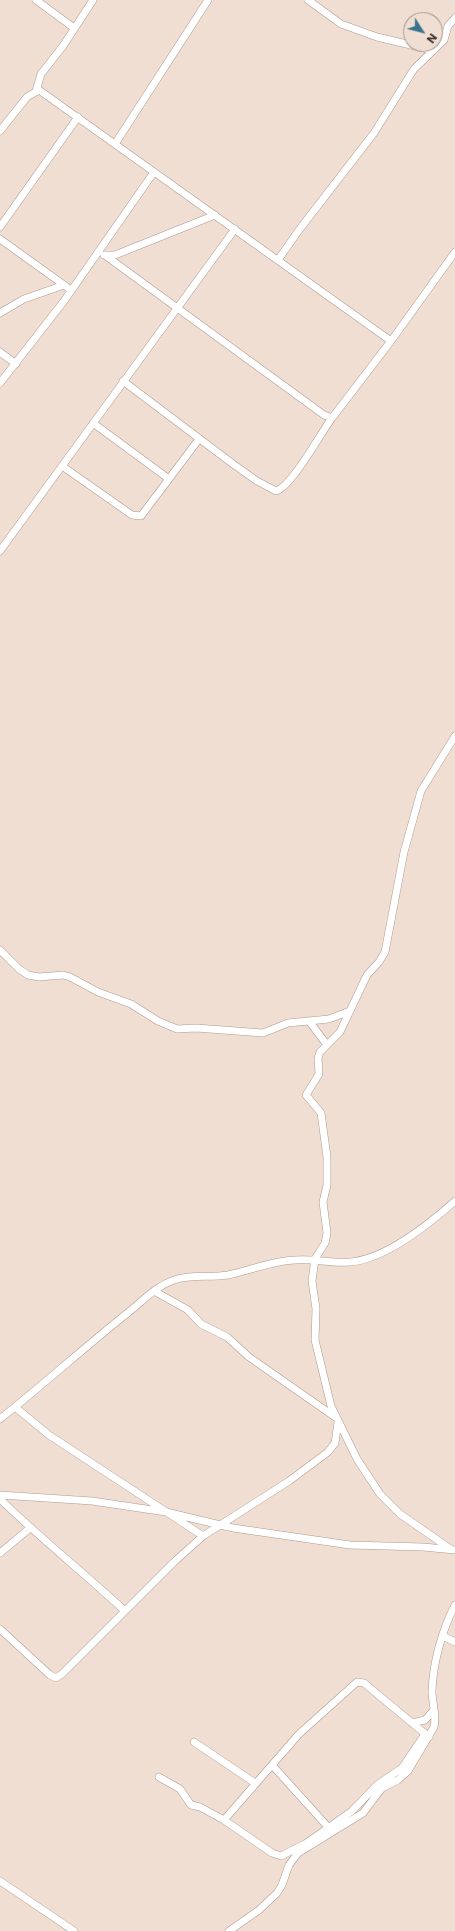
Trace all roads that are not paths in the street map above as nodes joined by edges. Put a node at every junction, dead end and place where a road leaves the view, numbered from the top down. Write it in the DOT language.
graph roads {
  1 [pos="36,0"];
  2 [pos="93,0"];
  3 [pos="208,0"];
  4 [pos="308,0"];
  5 [pos="455,18"];
  6 [pos="74,28"];
  7 [pos="443,41"];
  8 [pos="403,43"];
  9 [pos="430,52"];
  10 [pos="36,91"];
  11 [pos="78,117"];
  12 [pos="0,131"];
  13 [pos="115,144"];
  14 [pos="154,172"];
  15 [pos="215,215"];
  16 [pos="0,227"];
  17 [pos="235,230"];
  18 [pos="0,239"];
  19 [pos="99,251"];
  20 [pos="455,252"];
  21 [pos="106,256"];
  22 [pos="278,260"];
  23 [pos="64,285"];
  24 [pos="71,290"];
  25 [pos="179,308"];
  26 [pos="0,312"];
  27 [pos="391,341"];
  28 [pos="0,352"];
  29 [pos="16,364"];
  30 [pos="123,382"];
  31 [pos="0,383"];
  32 [pos="332,418"];
  33 [pos="93,423"];
  34 [pos="199,439"];
  35 [pos="62,466"];
  36 [pos="168,479"];
  37 [pos="0,551"];
  38 [pos="455,736"];
  39 [pos="0,950"];
  40 [pos="350,1011"];
  41 [pos="309,1021"];
  42 [pos="327,1045"];
  43 [pos="455,1201"];
  44 [pos="315,1259"];
  45 [pos="154,1291"];
  46 [pos="15,1407"];
  47 [pos="0,1419"];
  48 [pos="337,1419"];
  49 [pos="0,1495"];
  50 [pos="0,1499"];
  51 [pos="166,1512"];
  52 [pos="220,1525"];
  53 [pos="30,1528"];
  54 [pos="203,1536"];
  55 [pos="452,1549"];
  56 [pos="0,1553"];
  57 [pos="455,1605"];
  58 [pos="124,1611"];
  59 [pos="0,1629"];
  60 [pos="443,1636"];
  61 [pos="455,1642"];
  62 [pos="434,1710"];
  63 [pos="412,1723"];
  64 [pos="427,1736"];
  65 [pos="194,1742"];
  66 [pos="272,1765"];
  67 [pos="158,1777"];
  68 [pos="255,1784"];
  69 [pos="224,1820"];
  70 [pos="328,1827"];
  71 [pos="0,1881"];
  72 [pos="74,1931"];
  73 [pos="230,1931"];
  1 -- 6 [label="street"];
  2 -- 6 [label="street"];
  3 -- 13 [label="street"];
  4 -- 8 [label="street"];
  5 -- 7 [label="street"];
  6 -- 10 [label="street"];
  9 -- 22 [label="street"];
  10 -- 11 [label="street"];
  10 -- 12 [label="street"];
  11 -- 13 [label="street"];
  11 -- 16 [label="street"];
  13 -- 14 [label="street"];
  14 -- 15 [label="street"];
  14 -- 19 [label="street"];
  15 -- 17 [label="street"];
  15 -- 21 [label="street"];
  17 -- 22 [label="street"];
  17 -- 25 [label="street"];
  18 -- 23 [label="street"];
  19 -- 21 [label="street"];
  19 -- 24 [label="street"];
  20 -- 27 [label="street"];
  21 -- 25 [label="street"];
  22 -- 27 [label="street"];
  23 -- 24 [label="street"];
  23 -- 26 [label="street"];
  24 -- 29 [label="street"];
  25 -- 30 [label="street"];
  25 -- 32 [label="street"];
  27 -- 32 [label="street"];
  28 -- 29 [label="street"];
  29 -- 31 [label="street"];
  30 -- 33 [label="street"];
  30 -- 34 [label="street"];
  32 -- 34 [label="street"];
  33 -- 35 [label="street"];
  33 -- 36 [label="street"];
  34 -- 36 [label="street"];
  35 -- 36 [label="street"];
  35 -- 37 [label="street"];
  38 -- 40 [label="street"];
  39 -- 41 [label="street"];
  40 -- 41 [label="street"];
  40 -- 42 [label="street"];
  41 -- 42 [label="street"];
  42 -- 44 [label="street"];
  43 -- 44 [label="street"];
  44 -- 45 [label="street"];
  44 -- 48 [label="street"];
  45 -- 46 [label="street"];
  45 -- 48 [label="street"];
  46 -- 47 [label="street"];
  46 -- 51 [label="street"];
  48 -- 52 [label="street"];
  48 -- 55 [label="street"];
  49 -- 51 [label="street"];
  50 -- 53 [label="street"];
  51 -- 52 [label="street"];
  51 -- 54 [label="street"];
  52 -- 54 [label="street"];
  52 -- 55 [label="street"];
  53 -- 56 [label="street"];
  53 -- 58 [label="street"];
  54 -- 58 [label="street"];
  57 -- 60 [label="street"];
  58 -- 59 [label="street"];
  60 -- 61 [label="street"];
  60 -- 62 [label="street"];
  62 -- 63 [label="street"];
  62 -- 64 [label="street"];
  63 -- 64 [label="street"];
  63 -- 66 [label="street"];
  64 -- 70 [label="street"];
  64 -- 73 [label="street"];
  65 -- 68 [label="street"];
  66 -- 68 [label="street"];
  66 -- 70 [label="street"];
  67 -- 69 [label="street"];
  68 -- 69 [label="street"];
  69 -- 70 [label="street"];
  71 -- 72 [label="street"];
}
